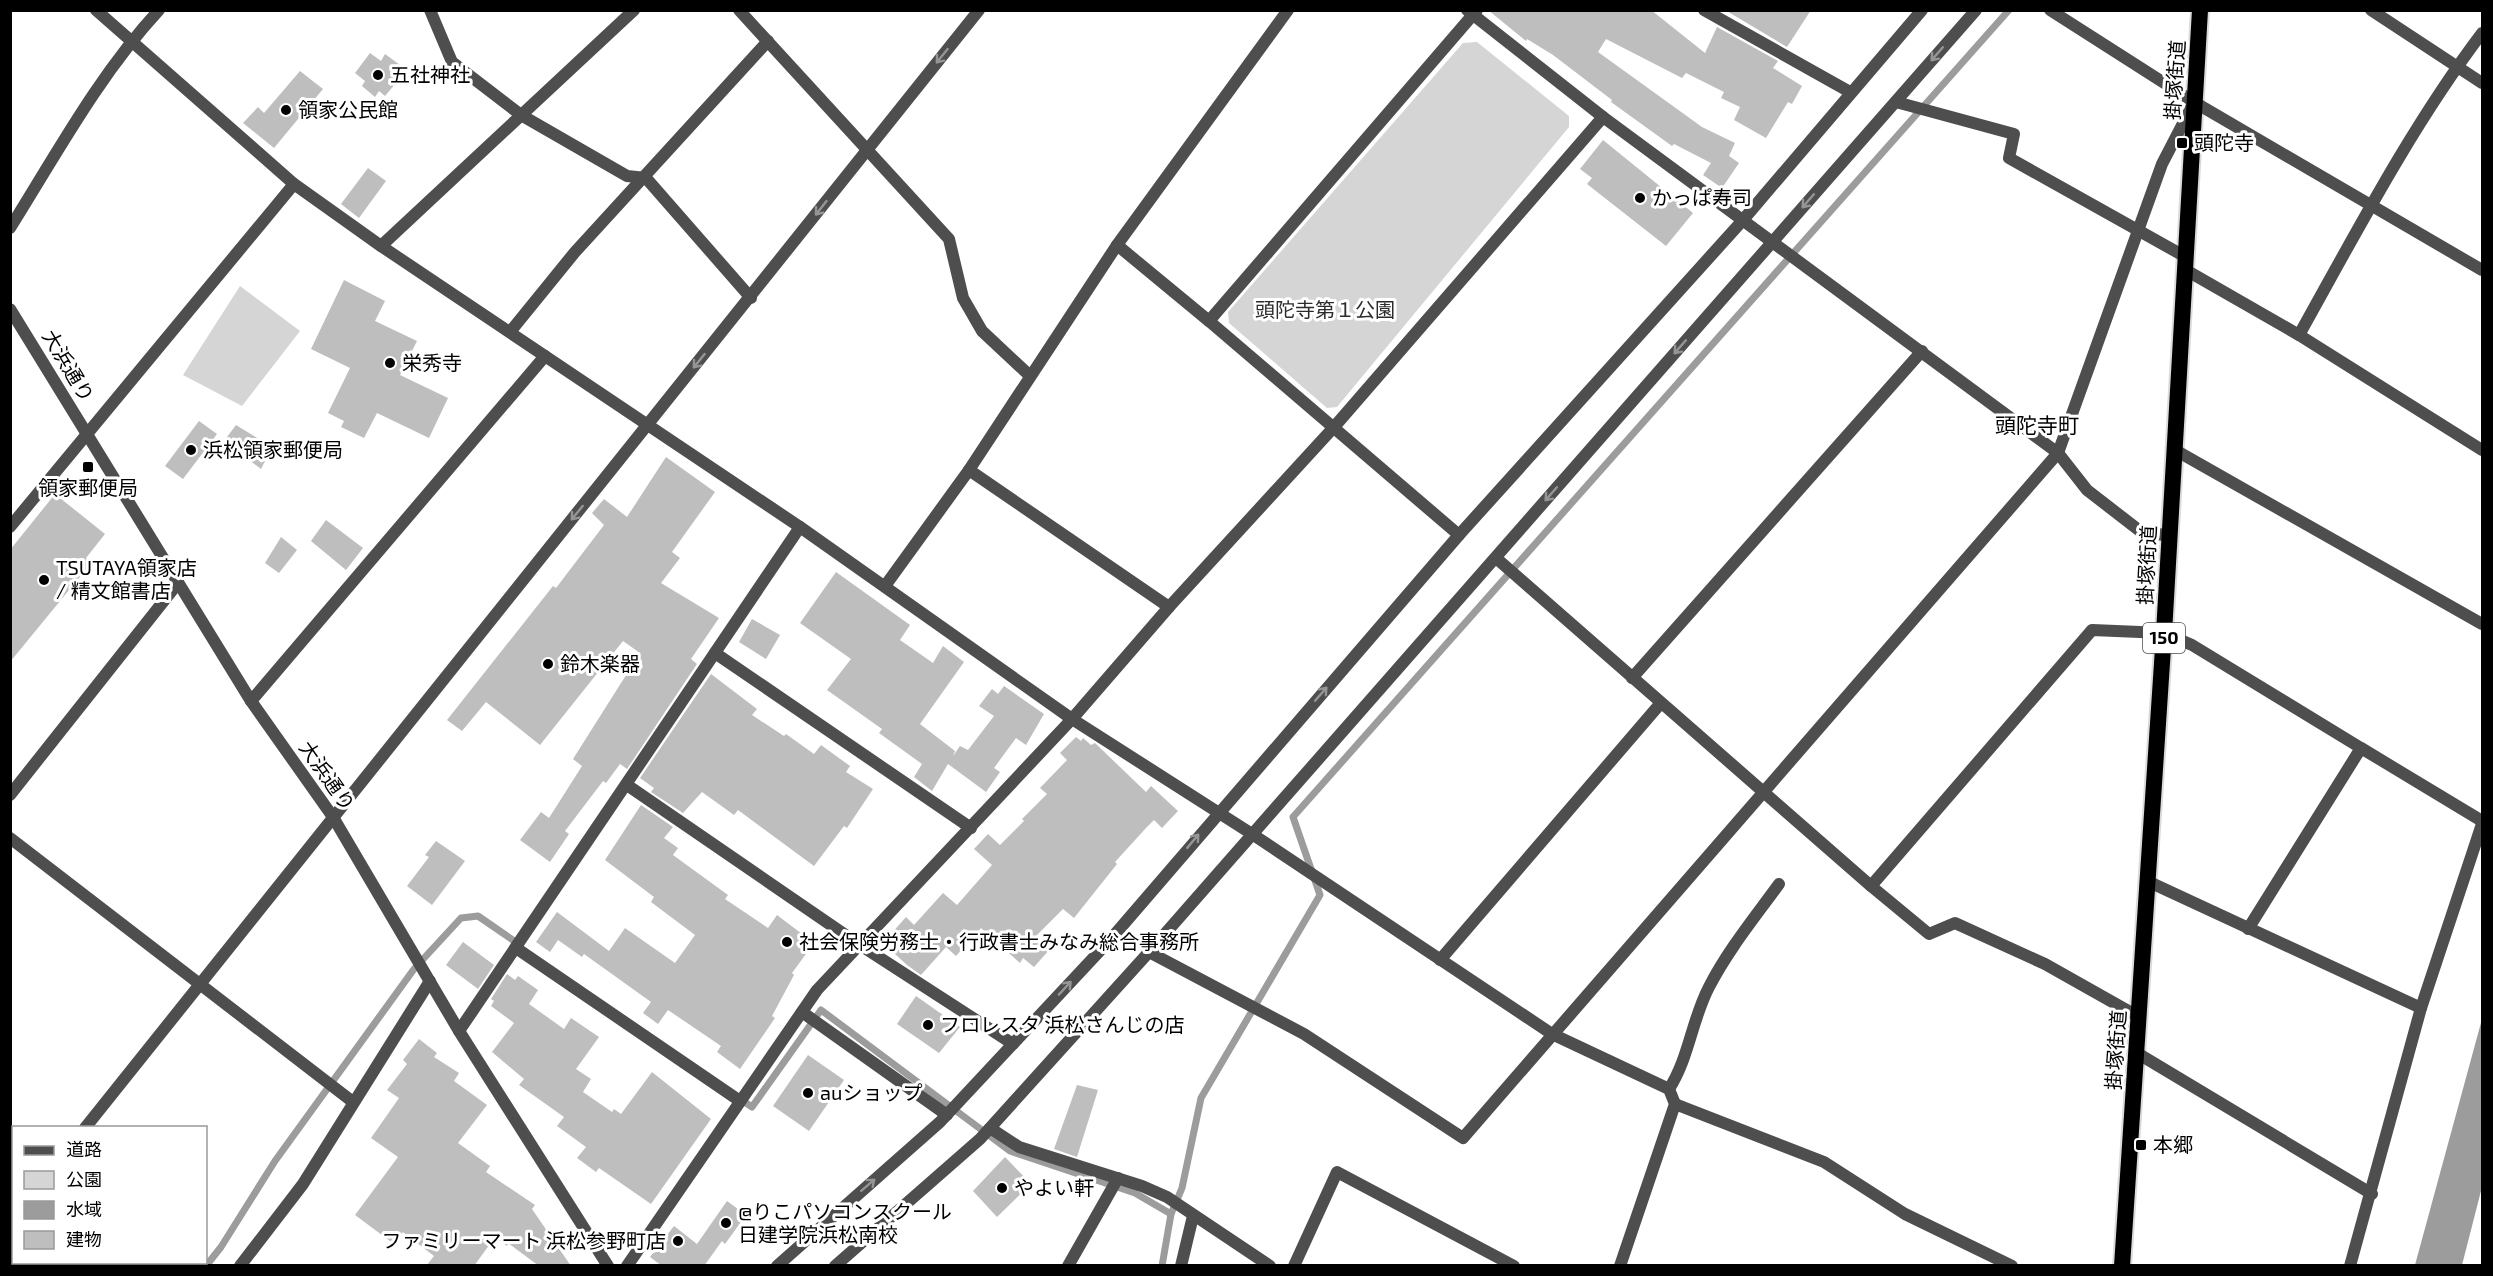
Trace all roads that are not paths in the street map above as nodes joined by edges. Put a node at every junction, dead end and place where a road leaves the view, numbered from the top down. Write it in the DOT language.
graph roads {
  1 [pos="96,10"];
  2 [pos="159,10"];
  3 [pos="430,10"];
  4 [pos="634,10"];
  5 [pos="739,10"];
  6 [pos="979,10"];
  7 [pos="1288,10"];
  8 [pos="1704,10"];
  9 [pos="1922,10"];
  10 [pos="1976,10"];
  11 [pos="2050,10"];
  12 [pos="2200,10"];
  13 [pos="2371,10"];
  14 [pos="1472,12"];
  15 [pos="2482,33"];
  16 [pos="131,41"];
  17 [pos="768,41"];
  18 [pos="2456,68"];
  19 [pos="2482,83"];
  20 [pos="1850,92"];
  21 [pos="1896,102"];
  22 [pos="2194,102"];
  23 [pos="521,115"];
  24 [pos="1603,117"];
  25 [pos="867,148"];
  26 [pos="646,178"];
  27 [pos="294,184"];
  28 [pos="2373,204"];
  29 [pos="1743,220"];
  30 [pos="10,228"];
  31 [pos="2137,231"];
  32 [pos="1773,241"];
  33 [pos="1117,245"];
  34 [pos="381,246"];
  35 [pos="2184,263"];
  36 [pos="2482,270"];
  37 [pos="751,298"];
  38 [pos="10,309"];
  39 [pos="1209,321"];
  40 [pos="510,332"];
  41 [pos="2299,335"];
  42 [pos="1922,351"];
  43 [pos="545,356"];
  44 [pos="1029,375"];
  45 [pos="647,425"];
  46 [pos="1335,426"];
  47 [pos="86,433"];
  48 [pos="2175,450"];
  49 [pos="2482,450"];
  50 [pos="2058,453"];
  51 [pos="969,470"];
  52 [pos="800,527"];
  53 [pos="10,528"];
  54 [pos="1460,534"];
  55 [pos="2170,536"];
  56 [pos="1496,558"];
  57 [pos="178,583"];
  58 [pos="885,586"];
  59 [pos="1168,608"];
  60 [pos="2482,624"];
  61 [pos="2164,633"];
  62 [pos="716,653"];
  63 [pos="1632,678"];
  64 [pos="251,701"];
  65 [pos="1660,704"];
  66 [pos="1072,719"];
  67 [pos="2361,748"];
  68 [pos="627,785"];
  69 [pos="1762,794"];
  70 [pos="10,795"];
  71 [pos="1218,812"];
  72 [pos="333,817"];
  73 [pos="2482,822"];
  74 [pos="971,828"];
  75 [pos="1252,834"];
  76 [pos="10,838"];
  77 [pos="2147,881"];
  78 [pos="1779,884"];
  79 [pos="1871,886"];
  80 [pos="2248,929"];
  81 [pos="860,945"];
  82 [pos="516,948"];
  83 [pos="1149,952"];
  84 [pos="1440,960"];
  85 [pos="430,981"];
  86 [pos="199,983"];
  87 [pos="2421,1008"];
  88 [pos="802,1012"];
  89 [pos="2139,1017"];
  90 [pos="459,1031"];
  91 [pos="1552,1034"];
  92 [pos="1013,1044"];
  93 [pos="2137,1053"];
  94 [pos="1669,1089"];
  95 [pos="740,1101"];
  96 [pos="353,1102"];
  97 [pos="1674,1104"];
  98 [pos="947,1115"];
  99 [pos="87,1126"];
  100 [pos="990,1128"];
  101 [pos="1118,1178"];
  102 [pos="2372,1194"];
  103 [pos="1193,1216"];
  104 [pos="240,1266"];
  105 [pos="608,1266"];
  106 [pos="627,1266"];
  107 [pos="777,1266"];
  108 [pos="835,1266"];
  109 [pos="1068,1266"];
  110 [pos="1181,1266"];
  111 [pos="1270,1266"];
  112 [pos="1294,1266"];
  113 [pos="1514,1266"];
  114 [pos="1620,1266"];
  115 [pos="2012,1266"];
  116 [pos="2122,1266"];
  117 [pos="2350,1266"];
  1 -- 16 [label="street"];
  2 -- 16 [label="street"];
  3 -- 23 [label="street"];
  4 -- 23 [label="street"];
  5 -- 17 [label="street"];
  6 -- 25 [label="street, one-way"];
  7 -- 33 [label="street"];
  8 -- 20 [label="street"];
  9 -- 20 [label="street"];
  10 -- 21 [label="street, one-way"];
  11 -- 22 [label="street"];
  12 -- 22 [label="highway, 掛塚街道 / 150"];
  13 -- 18 [label="street"];
  14 -- 24 [label="street"];
  14 -- 39 [label="street"];
  15 -- 18 [label="street"];
  16 -- 27 [label="street"];
  16 -- 30 [label="street"];
  17 -- 25 [label="street"];
  17 -- 26 [label="street"];
  18 -- 19 [label="street"];
  18 -- 28 [label="street"];
  20 -- 29 [label="street"];
  21 -- 31 [label="street"];
  21 -- 32 [label="street, one-way"];
  22 -- 28 [label="street"];
  22 -- 31 [label="street"];
  22 -- 35 [label="highway, 掛塚街道 / 150"];
  23 -- 26 [label="street"];
  23 -- 34 [label="street"];
  24 -- 29 [label="street"];
  24 -- 46 [label="street"];
  25 -- 37 [label="street, one-way"];
  25 -- 44 [label="street"];
  26 -- 37 [label="street"];
  26 -- 40 [label="street"];
  27 -- 34 [label="street"];
  27 -- 47 [label="street"];
  28 -- 36 [label="street"];
  28 -- 41 [label="street"];
  29 -- 32 [label="street"];
  29 -- 54 [label="street"];
  31 -- 35 [label="street"];
  31 -- 50 [label="street"];
  32 -- 42 [label="street"];
  32 -- 56 [label="street, one-way"];
  33 -- 39 [label="street"];
  33 -- 44 [label="street"];
  34 -- 40 [label="street"];
  35 -- 41 [label="street"];
  35 -- 48 [label="highway, 掛塚街道 / 150"];
  37 -- 45 [label="street, one-way"];
  38 -- 47 [label="street, 大浜通り"];
  39 -- 46 [label="street"];
  40 -- 43 [label="street"];
  41 -- 49 [label="street"];
  42 -- 50 [label="street"];
  42 -- 63 [label="street"];
  43 -- 45 [label="street"];
  43 -- 64 [label="street"];
  44 -- 51 [label="street"];
  45 -- 52 [label="street"];
  45 -- 72 [label="street, one-way"];
  46 -- 54 [label="street"];
  46 -- 59 [label="street"];
  47 -- 53 [label="street"];
  47 -- 57 [label="street, 大浜通り"];
  48 -- 55 [label="highway, 掛塚街道 / 150"];
  48 -- 60 [label="street"];
  50 -- 55 [label="street"];
  50 -- 69 [label="street"];
  51 -- 58 [label="street"];
  51 -- 59 [label="street"];
  52 -- 58 [label="street"];
  52 -- 62 [label="street"];
  71 -- 54 [label="street, one-way"];
  55 -- 61 [label="highway, 掛塚街道 / 150"];
  56 -- 63 [label="street"];
  56 -- 75 [label="street"];
  57 -- 64 [label="street, 大浜通り"];
  57 -- 70 [label="street"];
  58 -- 66 [label="street"];
  59 -- 66 [label="street"];
  61 -- 67 [label="street"];
  61 -- 77 [label="highway, 掛塚街道 / 150"];
  61 -- 79 [label="street"];
  62 -- 68 [label="street"];
  62 -- 74 [label="street"];
  63 -- 65 [label="street"];
  64 -- 72 [label="street, 大浜通り"];
  65 -- 69 [label="street"];
  65 -- 84 [label="street"];
  66 -- 71 [label="street"];
  66 -- 74 [label="street"];
  67 -- 73 [label="street"];
  67 -- 80 [label="street"];
  68 -- 81 [label="street"];
  68 -- 82 [label="street"];
  69 -- 79 [label="street"];
  69 -- 91 [label="street"];
  71 -- 75 [label="street"];
  92 -- 71 [label="street, one-way"];
  72 -- 85 [label="street, 大浜通り"];
  72 -- 86 [label="street"];
  73 -- 87 [label="street"];
  74 -- 81 [label="street"];
  75 -- 83 [label="street"];
  75 -- 84 [label="street"];
  76 -- 86 [label="street"];
  77 -- 80 [label="street"];
  77 -- 89 [label="highway, 掛塚街道 / 150"];
  78 -- 94 [label="street"];
  79 -- 89 [label="street"];
  80 -- 87 [label="street"];
  81 -- 88 [label="street"];
  81 -- 92 [label="street"];
  82 -- 90 [label="street"];
  82 -- 95 [label="street"];
  83 -- 91 [label="street"];
  83 -- 100 [label="street"];
  84 -- 91 [label="street"];
  85 -- 90 [label="street, 大浜通り"];
  85 -- 96 [label="street"];
  86 -- 96 [label="street"];
  86 -- 99 [label="street"];
  87 -- 102 [label="street"];
  88 -- 95 [label="street"];
  88 -- 98 [label="street"];
  89 -- 93 [label="highway, 掛塚街道 / 150"];
  90 -- 105 [label="street, 大浜通り"];
  91 -- 94 [label="street"];
  92 -- 98 [label="street"];
  93 -- 102 [label="street"];
  93 -- 116 [label="highway, 掛塚街道 / 150"];
  94 -- 97 [label="street"];
  95 -- 106 [label="street"];
  96 -- 104 [label="street"];
  97 -- 114 [label="street"];
  97 -- 115 [label="street"];
  107 -- 98 [label="street, one-way"];
  100 -- 101 [label="street"];
  100 -- 108 [label="street"];
  101 -- 103 [label="street"];
  101 -- 109 [label="street"];
  102 -- 117 [label="street"];
  103 -- 110 [label="street"];
  103 -- 111 [label="street"];
  112 -- 113 [label="street"];
}
